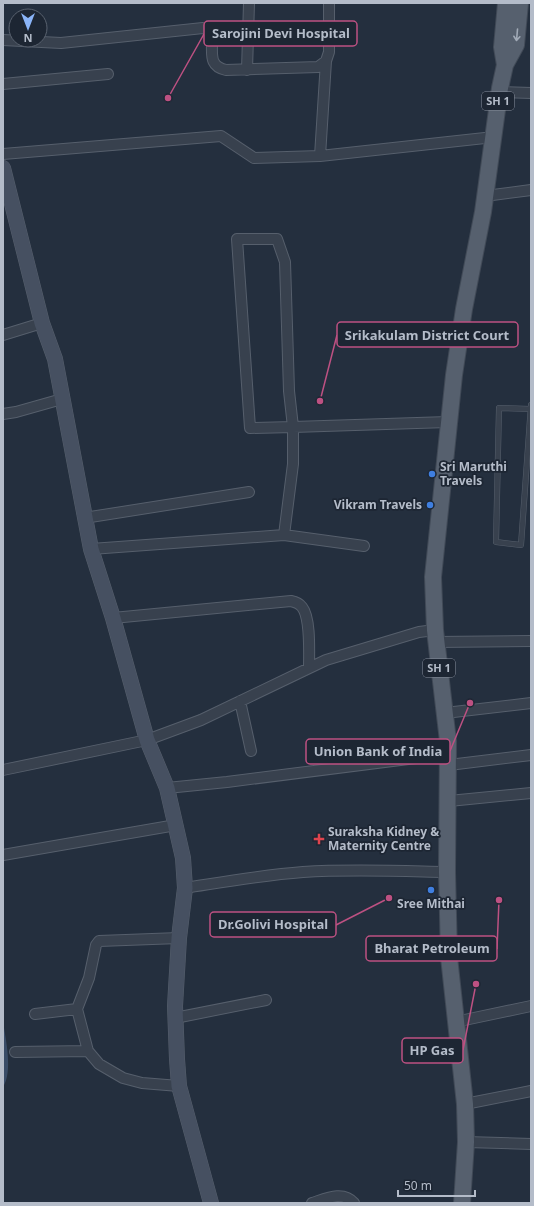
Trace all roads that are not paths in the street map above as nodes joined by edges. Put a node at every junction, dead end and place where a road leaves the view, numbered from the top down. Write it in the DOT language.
graph roads {
  1 [pos="249,3"];
  2 [pos="329,3"];
  3 [pos="506,3"];
  4 [pos="520,3"];
  5 [pos="527,3"];
  6 [pos="531,4"];
  7 [pos="3,40"];
  8 [pos="326,61"];
  9 [pos="505,64"];
  10 [pos="247,70"];
  11 [pos="108,74"];
  12 [pos="3,84"];
  13 [pos="499,92"];
  14 [pos="531,93"];
  15 [pos="494,137"];
  16 [pos="3,154"];
  17 [pos="320,156"];
  18 [pos="3,168"];
  19 [pos="531,190"];
  20 [pos="485,196"];
  21 [pos="42,323"];
  22 [pos="3,335"];
  23 [pos="62,399"];
  24 [pos="531,407"];
  25 [pos="3,414"];
  26 [pos="448,422"];
  27 [pos="293,427"];
  28 [pos="249,492"];
  29 [pos="84,518"];
  30 [pos="284,535"];
  31 [pos="364,546"];
  32 [pos="91,549"];
  33 [pos="113,618"];
  34 [pos="435,636"];
  35 [pos="531,641"];
  36 [pos="309,668"];
  37 [pos="240,701"];
  38 [pos="531,703"];
  39 [pos="445,713"];
  40 [pos="147,740"];
  41 [pos="251,751"];
  42 [pos="531,755"];
  43 [pos="448,759"];
  44 [pos="3,770"];
  45 [pos="167,788"];
  46 [pos="531,793"];
  47 [pos="449,801"];
  48 [pos="176,825"];
  49 [pos="3,855"];
  50 [pos="447,872"];
  51 [pos="185,888"];
  52 [pos="179,938"];
  53 [pos="266,1000"];
  54 [pos="531,1006"];
  55 [pos="77,1009"];
  56 [pos="35,1014"];
  57 [pos="175,1018"];
  58 [pos="455,1022"];
  59 [pos="88,1051"];
  60 [pos="15,1052"];
  61 [pos="179,1086"];
  62 [pos="531,1091"];
  63 [pos="464,1104"];
  64 [pos="466,1142"];
  65 [pos="531,1144"];
  66 [pos="211,1203"];
  67 [pos="312,1203"];
  68 [pos="354,1203"];
  69 [pos="462,1203"];
  1 -- 10 [label="street"];
  2 -- 8 [label="street"];
  3 -- 9 [label="main road, SH 1"];
  4 -- 9 [label="main road, SH 1, one-way"];
  5 -- 6 [label="street"];
  7 -- 10 [label="street"];
  8 -- 10 [label="street"];
  8 -- 17 [label="street"];
  9 -- 13 [label="main road, SH 1"];
  11 -- 12 [label="street"];
  13 -- 14 [label="street"];
  13 -- 15 [label="main road, SH 1"];
  15 -- 17 [label="street"];
  15 -- 20 [label="main road, SH 1"];
  16 -- 17 [label="street"];
  18 -- 21 [label="street"];
  19 -- 20 [label="street"];
  20 -- 26 [label="main road, SH 1"];
  21 -- 22 [label="street"];
  21 -- 23 [label="street"];
  23 -- 25 [label="street"];
  23 -- 29 [label="street"];
  24 -- 24 [label="lane"];
  26 -- 27 [label="street"];
  26 -- 34 [label="main road, SH 1"];
  27 -- 27 [label="street"];
  27 -- 30 [label="street"];
  28 -- 29 [label="street"];
  29 -- 32 [label="street"];
  30 -- 31 [label="street"];
  30 -- 32 [label="street"];
  32 -- 33 [label="street"];
  33 -- 36 [label="street"];
  33 -- 40 [label="street"];
  34 -- 35 [label="street"];
  34 -- 36 [label="street"];
  34 -- 39 [label="main road, SH 1"];
  36 -- 37 [label="street"];
  37 -- 40 [label="street"];
  37 -- 41 [label="street"];
  38 -- 39 [label="street"];
  39 -- 43 [label="main road, SH 1"];
  40 -- 44 [label="street"];
  40 -- 45 [label="street"];
  42 -- 43 [label="street"];
  43 -- 45 [label="street"];
  43 -- 47 [label="main road, SH 1"];
  45 -- 48 [label="street"];
  46 -- 47 [label="street"];
  47 -- 50 [label="main road, SH 1"];
  48 -- 49 [label="street"];
  48 -- 51 [label="street"];
  50 -- 51 [label="street"];
  50 -- 58 [label="main road, SH 1"];
  51 -- 52 [label="street"];
  52 -- 55 [label="street"];
  52 -- 57 [label="street"];
  53 -- 57 [label="street"];
  54 -- 58 [label="street"];
  55 -- 56 [label="street"];
  55 -- 59 [label="street"];
  57 -- 61 [label="street"];
  58 -- 63 [label="main road, SH 1"];
  59 -- 60 [label="street"];
  59 -- 61 [label="street"];
  61 -- 66 [label="street"];
  62 -- 63 [label="street"];
  63 -- 64 [label="main road, SH 1"];
  64 -- 65 [label="street"];
  64 -- 69 [label="main road, SH 1"];
  67 -- 68 [label="street"];
}
